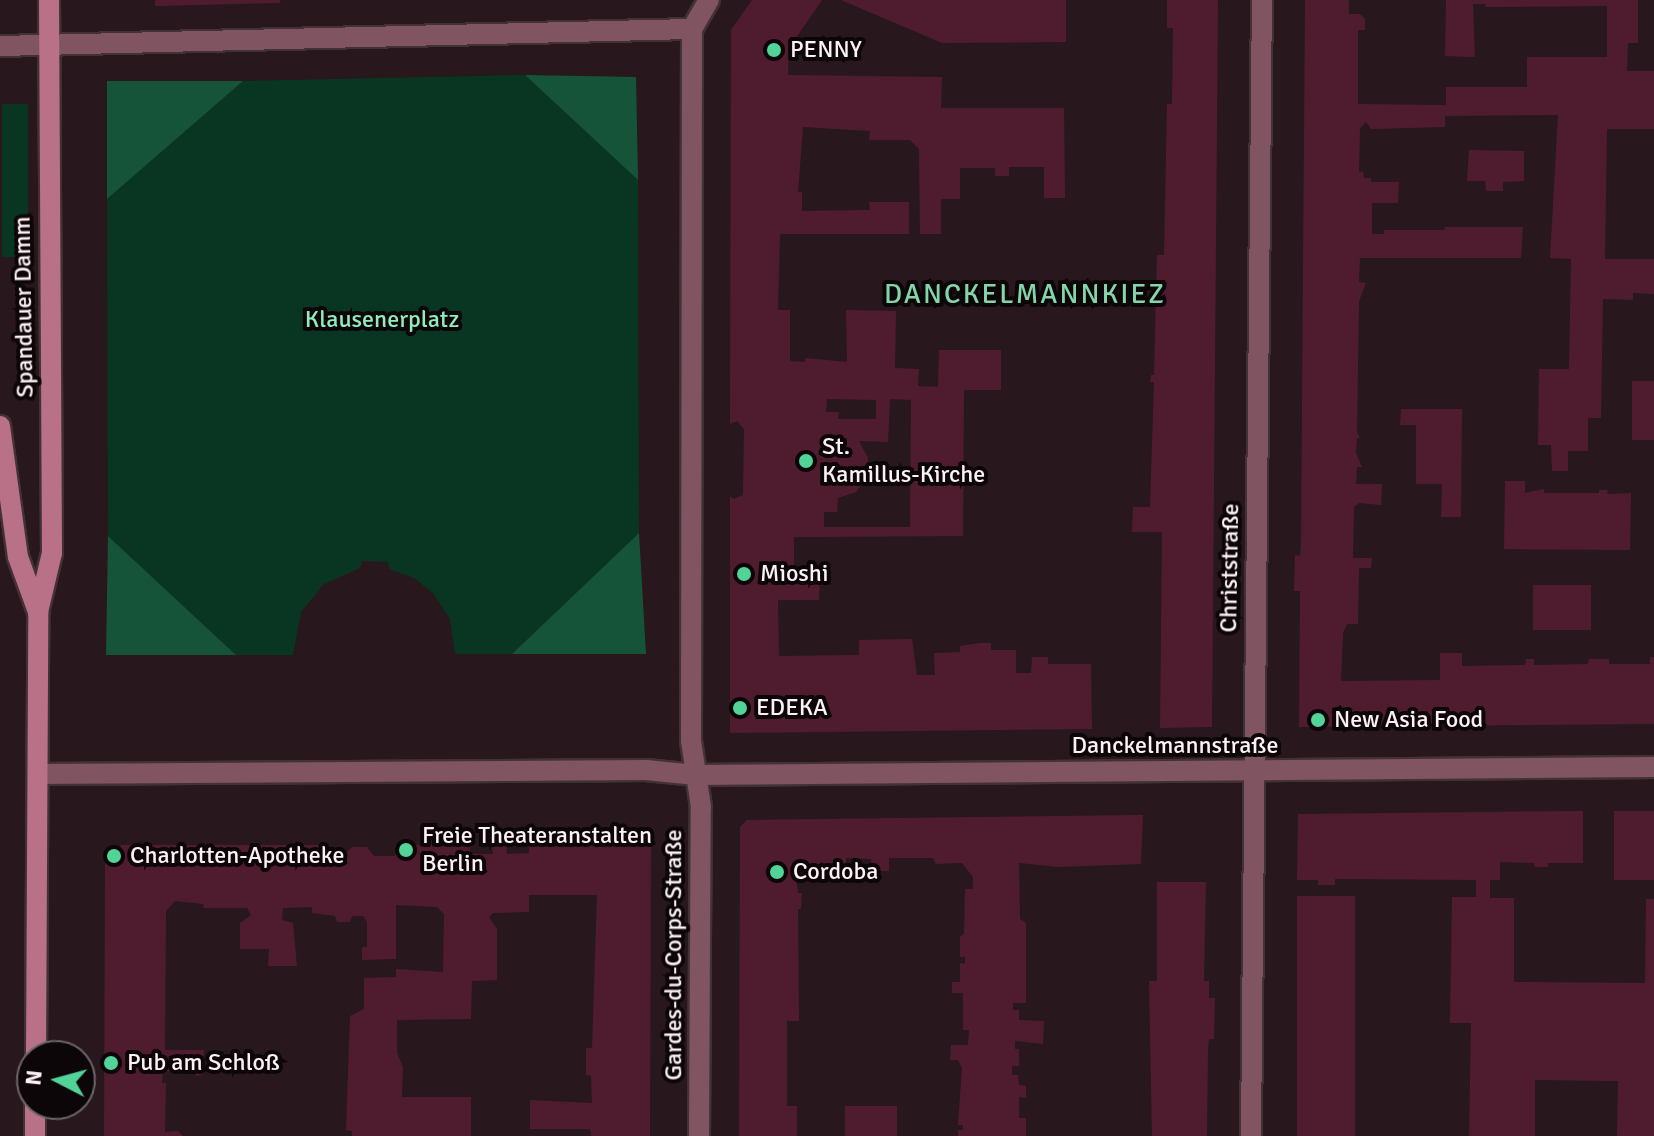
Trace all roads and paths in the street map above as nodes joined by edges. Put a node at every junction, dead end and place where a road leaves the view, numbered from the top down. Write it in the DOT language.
graph roads {
  1 [pos="49,0"];
  2 [pos="709,0"];
  3 [pos="1262,0"];
  4 [pos="692,29"];
  5 [pos="0,46"];
  6 [pos="48,46"];
  7 [pos="0,426"];
  8 [pos="38,612"];
  9 [pos="1654,767"];
  10 [pos="1254,772"];
  11 [pos="39,774"];
  12 [pos="696,775"];
  13 [pos="36,1040"];
  14 [pos="699,1136"];
  15 [pos="1251,1136"];
  1 -- 6 [label="main road, Spandauer Damm"];
  2 -- 4 [label="street"];
  3 -- 10 [label="street, Christstraße"];
  4 -- 6 [label="street"];
  4 -- 12 [label="street"];
  5 -- 6 [label="street"];
  6 -- 8 [label="main road, Spandauer Damm"];
  7 -- 8 [label="main road, Spandauer Damm"];
  8 -- 11 [label="main road, Spandauer Damm"];
  9 -- 10 [label="street, Danckelmannstraße"];
  10 -- 12 [label="street, Danckelmannstraße"];
  10 -- 15 [label="street, Christstraße"];
  11 -- 12 [label="street"];
  11 -- 13 [label="main road, Spandauer Damm"];
  12 -- 14 [label="street, Gardes-du-Corps-Straße"];
}
